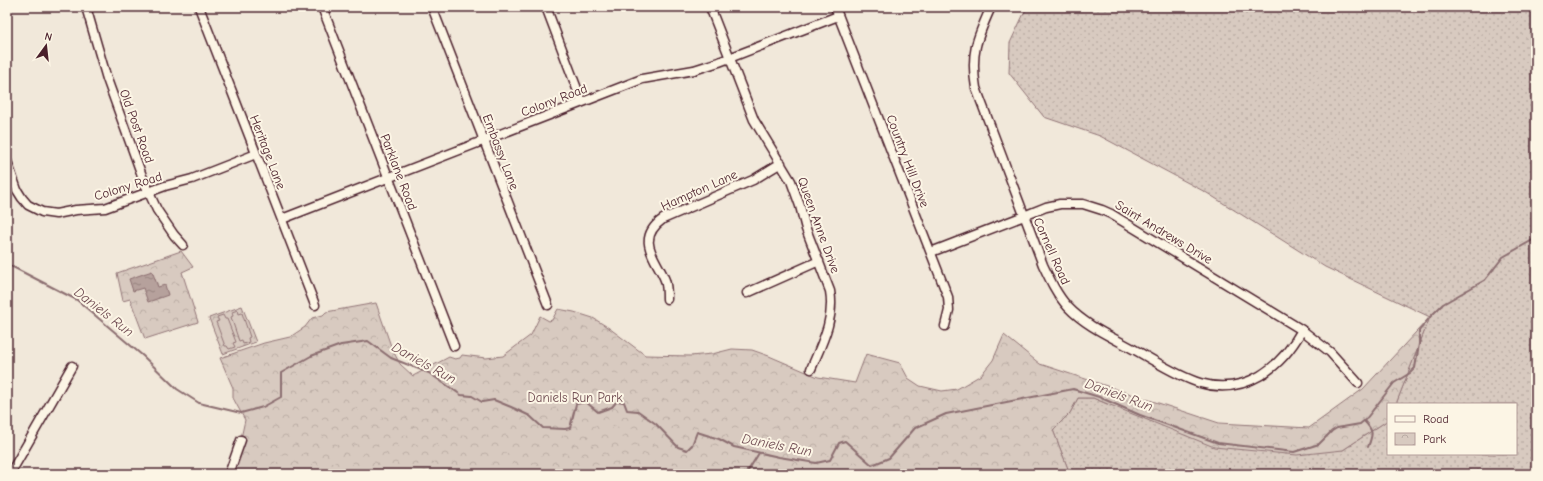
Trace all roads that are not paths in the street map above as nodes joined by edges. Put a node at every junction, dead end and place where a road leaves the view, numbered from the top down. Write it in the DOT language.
graph roads {
  1 [pos="86,7"];
  2 [pos="199,7"];
  3 [pos="322,7"];
  4 [pos="432,7"];
  5 [pos="546,7"];
  6 [pos="710,7"];
  7 [pos="835,7"];
  8 [pos="991,7"];
  9 [pos="838,16"];
  10 [pos="729,58"];
  11 [pos="582,102"];
  12 [pos="484,140"];
  13 [pos="256,154"];
  14 [pos="7,161"];
  15 [pos="781,163"];
  16 [pos="388,178"];
  17 [pos="149,192"];
  18 [pos="1024,216"];
  19 [pos="282,219"];
  20 [pos="183,245"];
  21 [pos="931,252"];
  22 [pos="819,261"];
  23 [pos="747,293"];
  24 [pos="667,299"];
  25 [pos="315,305"];
  26 [pos="548,305"];
  27 [pos="945,326"];
  28 [pos="1302,330"];
  29 [pos="454,346"];
  30 [pos="72,366"];
  31 [pos="812,369"];
  32 [pos="1358,383"];
  33 [pos="241,440"];
  34 [pos="10,474"];
  35 [pos="229,474"];
  1 -- 17 [label="street, Old Post Road"];
  2 -- 13 [label="street, Heritage Lane"];
  3 -- 16 [label="street, Parklane Road"];
  4 -- 12 [label="street, Embassy Lane"];
  5 -- 11 [label="street"];
  6 -- 10 [label="street, Queen Anne Drive"];
  7 -- 9 [label="street, Country Hill Drive"];
  8 -- 18 [label="street, Cornell Road"];
  9 -- 10 [label="street, Colony Road"];
  9 -- 21 [label="street, Country Hill Drive"];
  10 -- 11 [label="street, Colony Road"];
  10 -- 15 [label="street, Queen Anne Drive"];
  11 -- 12 [label="street, Colony Road"];
  12 -- 16 [label="street, Colony Road"];
  12 -- 26 [label="street, Embassy Lane"];
  13 -- 17 [label="street, Colony Road"];
  13 -- 19 [label="street, Heritage Lane"];
  14 -- 17 [label="street, Colony Road"];
  15 -- 22 [label="street, Queen Anne Drive"];
  15 -- 24 [label="street, Hampton Lane"];
  16 -- 19 [label="street, Colony Road"];
  16 -- 29 [label="street, Parklane Road"];
  17 -- 20 [label="street, Old Post Road"];
  18 -- 21 [label="street, Saint Andrews Drive"];
  18 -- 28 [label="street, Saint Andrews Drive"];
  18 -- 28 [label="street, Cornell Road"];
  19 -- 25 [label="street, Heritage Lane"];
  21 -- 27 [label="street, Country Hill Drive"];
  22 -- 23 [label="street"];
  22 -- 31 [label="street, Queen Anne Drive"];
  28 -- 32 [label="street, Saint Andrews Drive"];
  30 -- 34 [label="street"];
  33 -- 35 [label="street"];
}
